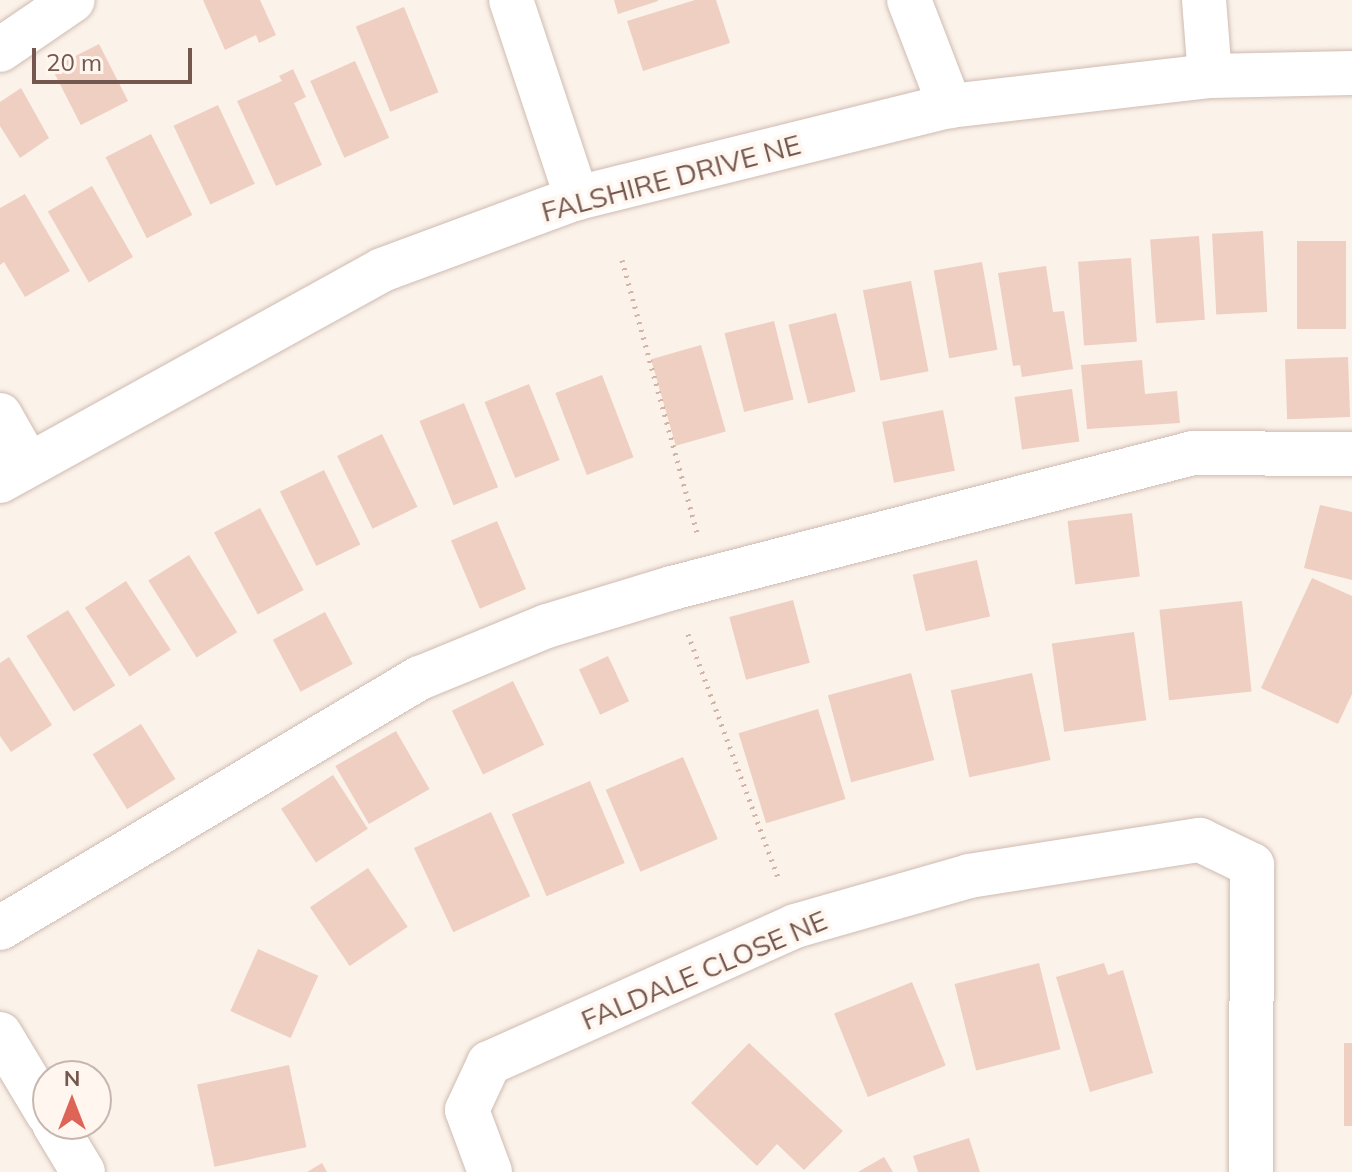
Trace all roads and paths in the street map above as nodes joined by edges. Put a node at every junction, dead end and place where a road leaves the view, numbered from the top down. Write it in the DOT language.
graph roads {
  1 [pos="73,0"];
  2 [pos="511,0"];
  3 [pos="909,0"];
  4 [pos="1204,0"];
  5 [pos="0,50"];
  6 [pos="1352,73"];
  7 [pos="1210,76"];
  8 [pos="950,106"];
  9 [pos="577,198"];
  10 [pos="622,260"];
  11 [pos="0,415"];
  12 [pos="1352,454"];
  13 [pos="14,473"];
  14 [pos="691,583"];
  15 [pos="795,926"];
  16 [pos="0,928"];
  17 [pos="0,1034"];
  18 [pos="32,1087"];
  19 [pos="64,1140"];
  20 [pos="1243,1170"];
  21 [pos="83,1172"];
  22 [pos="490,1172"];
  1 -- 5 [label="street"];
  2 -- 9 [label="street"];
  3 -- 8 [label="street"];
  4 -- 7 [label="street"];
  6 -- 7 [label="street, FALSHIRE DRIVE NE"];
  7 -- 8 [label="street, FALSHIRE DRIVE NE"];
  8 -- 9 [label="street, FALSHIRE DRIVE NE"];
  9 -- 13 [label="street, FALSHIRE DRIVE NE"];
  10 -- 14 [label="path"];
  11 -- 13 [label="street"];
  12 -- 14 [label="street"];
  14 -- 15 [label="path"];
  14 -- 16 [label="street"];
  15 -- 20 [label="street, FALDALE CLOSE NE"];
  15 -- 22 [label="street, FALDALE CLOSE NE"];
  17 -- 18 [label="street"];
  19 -- 21 [label="street"];
}
